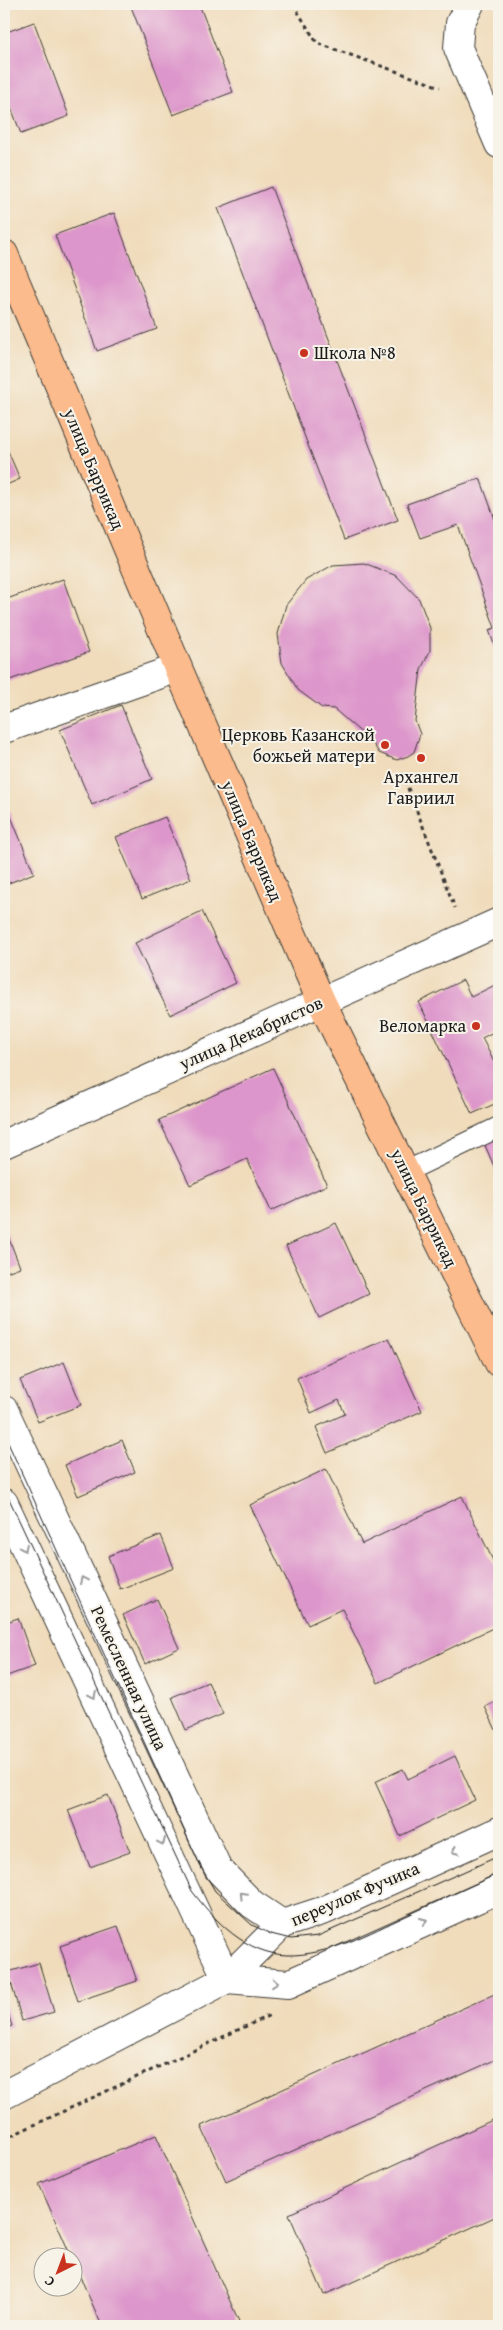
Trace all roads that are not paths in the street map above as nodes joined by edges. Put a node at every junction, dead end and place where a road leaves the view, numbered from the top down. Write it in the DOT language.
graph roads {
  1 [pos="470,4"];
  2 [pos="499,144"];
  3 [pos="4,254"];
  4 [pos="178,668"];
  5 [pos="4,729"];
  6 [pos="499,922"];
  7 [pos="322,1001"];
  8 [pos="499,1127"];
  9 [pos="4,1144"];
  10 [pos="407,1171"];
  11 [pos="499,1363"];
  12 [pos="4,1410"];
  13 [pos="4,1504"];
  14 [pos="499,1831"];
  15 [pos="499,1889"];
  16 [pos="282,1924"];
  17 [pos="227,1979"];
  18 [pos="4,2095"];
  1 -- 2 [label="street"];
  3 -- 4 [label="main road, улица Баррикад"];
  4 -- 5 [label="street"];
  4 -- 7 [label="main road, улица Баррикад"];
  6 -- 7 [label="street, улица Декабристов"];
  7 -- 9 [label="street, улица Декабристов"];
  7 -- 10 [label="main road, улица Баррикад"];
  8 -- 10 [label="lane"];
  10 -- 11 [label="main road, улица Баррикад"];
  16 -- 12 [label="street, Ремесленная улица, one-way"];
  13 -- 17 [label="street, one-way"];
  14 -- 16 [label="street, переулок Фучика, one-way"];
  17 -- 15 [label="street, one-way"];
  16 -- 17 [label="street, переулок Фучика"];
  17 -- 18 [label="street, переулок Фучика"];
}
